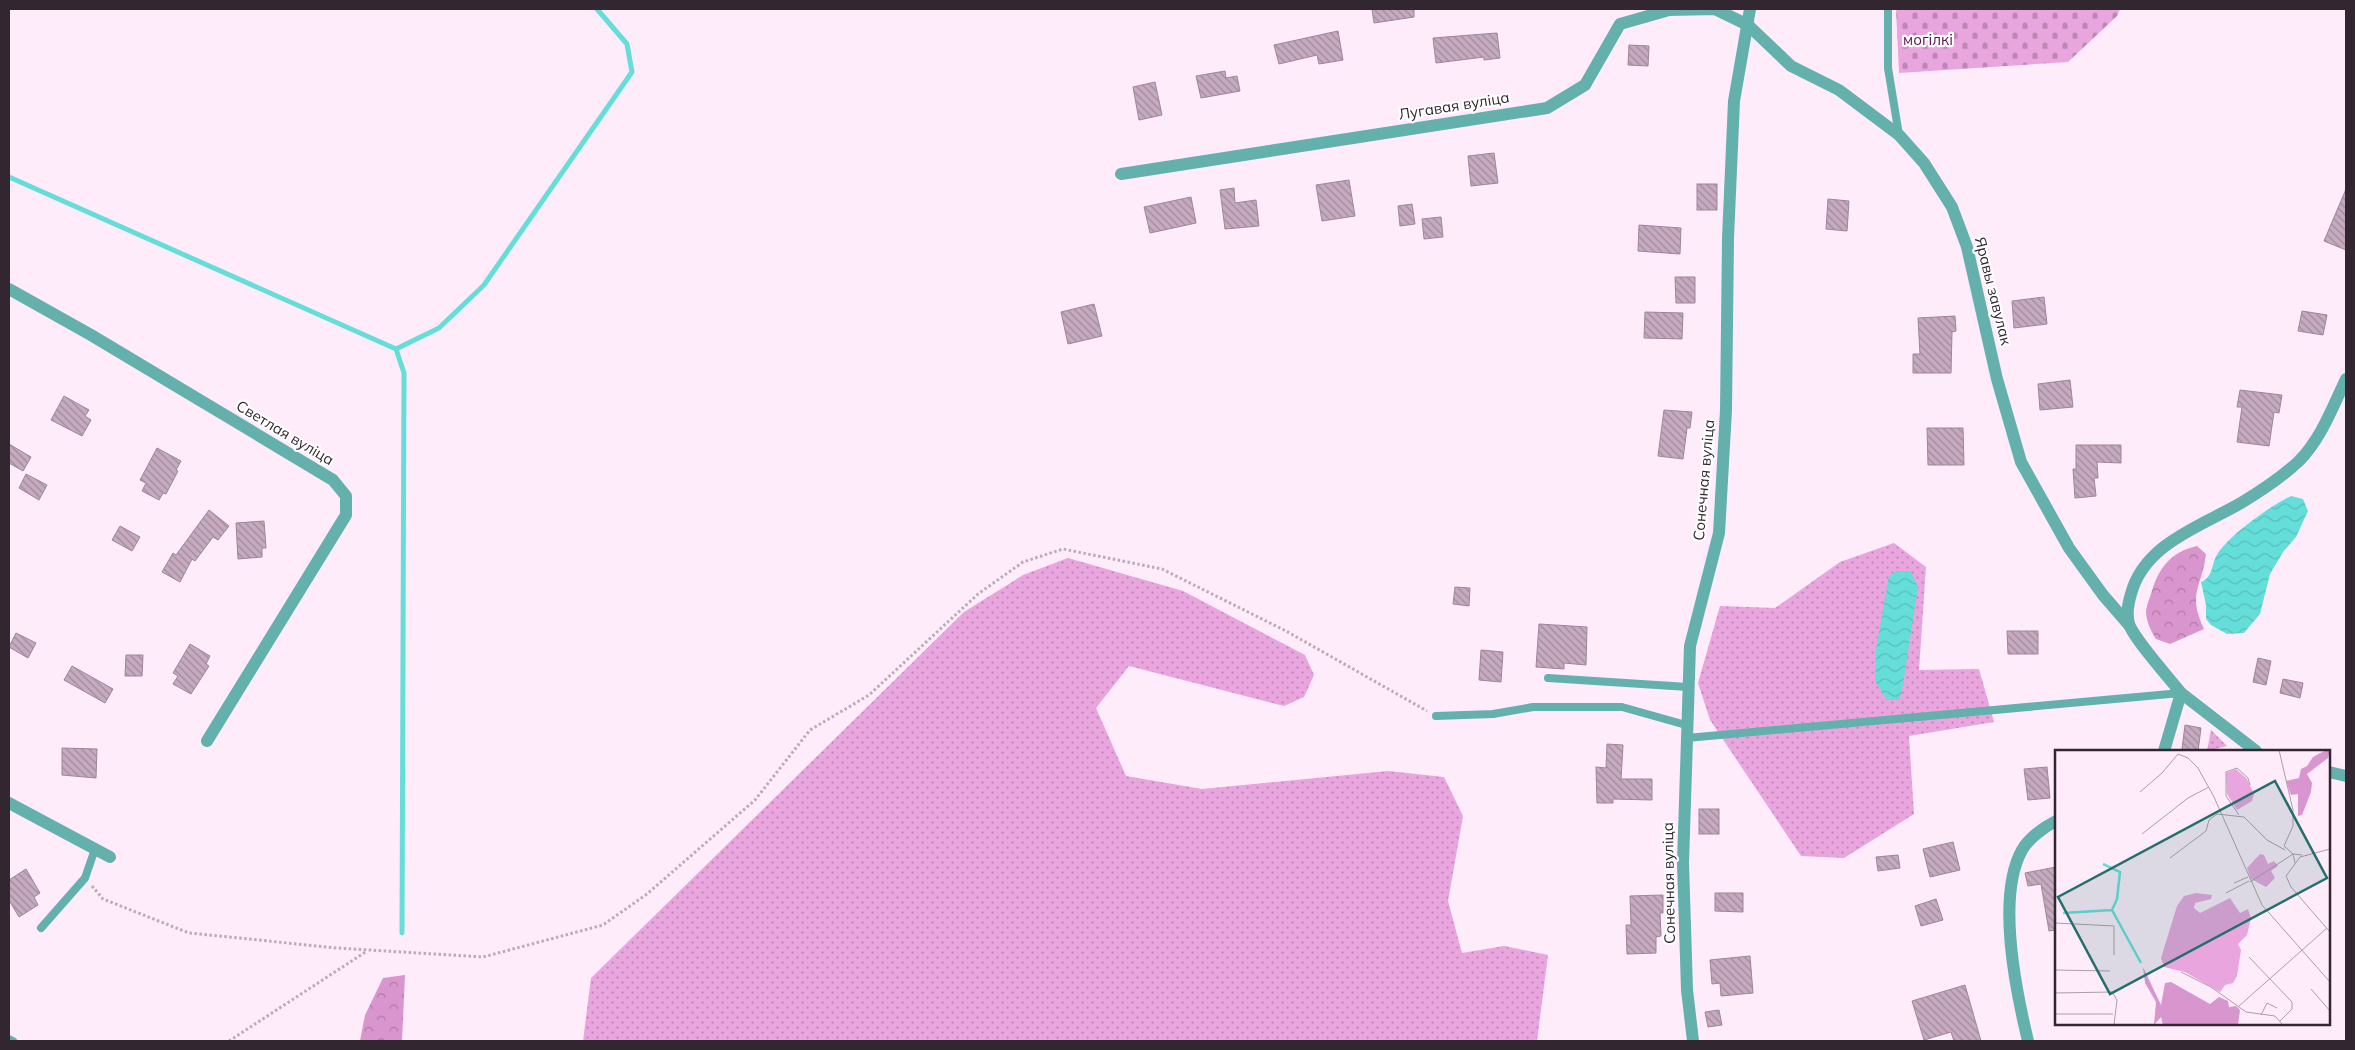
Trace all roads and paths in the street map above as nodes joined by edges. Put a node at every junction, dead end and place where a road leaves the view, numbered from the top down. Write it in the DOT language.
graph roads {
  1 [pos="1750,9"];
  2 [pos="1888,9"];
  3 [pos="1748,25"];
  4 [pos="1899,135"];
  5 [pos="1121,174"];
  6 [pos="9,289"];
  7 [pos="2346,379"];
  8 [pos="2129,625"];
  9 [pos="1548,678"];
  10 [pos="1688,687"];
  11 [pos="2181,693"];
  12 [pos="1436,716"];
  13 [pos="1686,732"];
  14 [pos="207,741"];
  15 [pos="2164,750"];
  16 [pos="2255,750"];
  17 [pos="2330,772"];
  18 [pos="2346,776"];
  19 [pos="9,804"];
  20 [pos="2055,822"];
  21 [pos="95,849"];
  22 [pos="110,858"];
  23 [pos="85,878"];
  24 [pos="41,928"];
  25 [pos="368,950"];
  26 [pos="9,1039"];
  27 [pos="13,1041"];
  28 [pos="229,1041"];
  29 [pos="1692,1041"];
  30 [pos="2028,1041"];
  1 -- 3 [label="street, Сонечная вуліца"];
  2 -- 4 [label="lane"];
  3 -- 4 [label="street, Яравы завулак"];
  3 -- 5 [label="street, Лугавая вуліца"];
  3 -- 10 [label="street, Сонечная вуліца"];
  4 -- 8 [label="street, Яравы завулак"];
  6 -- 14 [label="street, Светлая вуліца"];
  7 -- 8 [label="street"];
  8 -- 11 [label="street, Яравы завулак"];
  9 -- 10 [label="lane"];
  10 -- 13 [label="street, Сонечная вуліца"];
  11 -- 13 [label="lane"];
  11 -- 15 [label="street"];
  11 -- 16 [label="street, Яравы завулак"];
  12 -- 13 [label="lane"];
  12 -- 25 [label="path"];
  13 -- 29 [label="street, Сонечная вуліца"];
  17 -- 18 [label="street"];
  19 -- 21 [label="street"];
  20 -- 30 [label="street"];
  21 -- 22 [label="street"];
  21 -- 23 [label="lane"];
  23 -- 24 [label="lane"];
  23 -- 25 [label="path"];
  25 -- 28 [label="path"];
  26 -- 27 [label="lane"];
}
